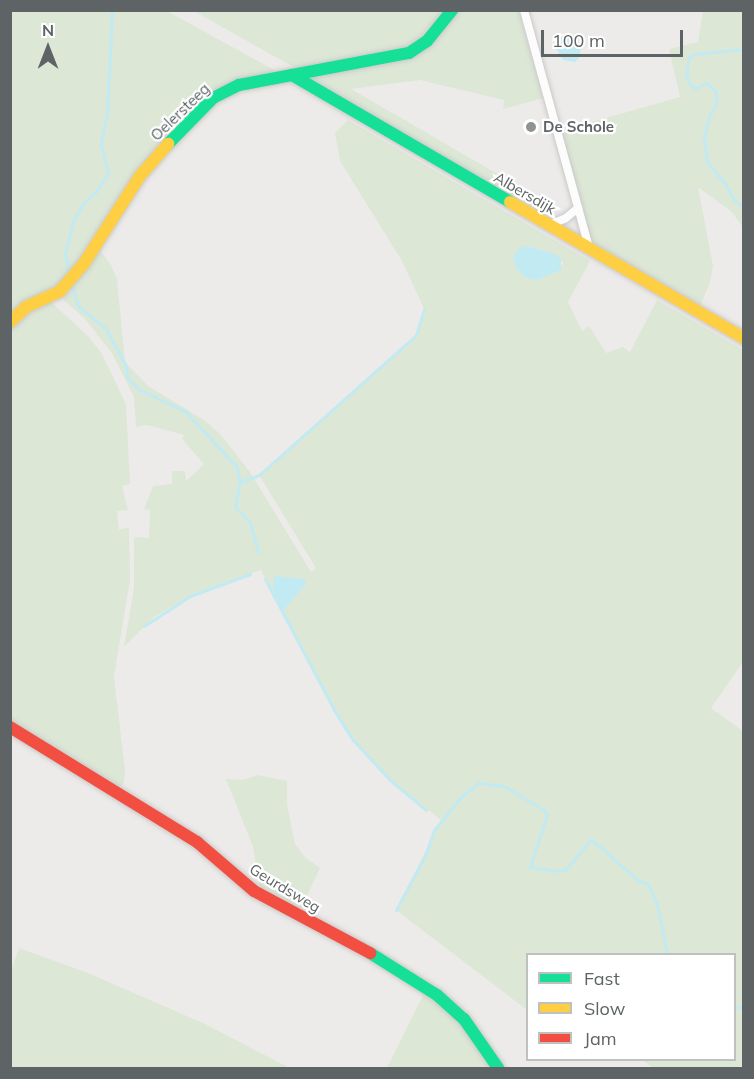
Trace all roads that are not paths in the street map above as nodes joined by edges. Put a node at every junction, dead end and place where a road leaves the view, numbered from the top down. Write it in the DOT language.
graph roads {
  1 [pos="453,10"];
  2 [pos="524,10"];
  3 [pos="292,75"];
  4 [pos="578,208"];
  5 [pos="549,225"];
  6 [pos="588,247"];
  7 [pos="10,322"];
  8 [pos="744,338"];
  9 [pos="10,728"];
  10 [pos="498,1068"];
  1 -- 3 [label="street, Oelersteeg"];
  2 -- 4 [label="street"];
  3 -- 5 [label="street, Albersdijk"];
  3 -- 7 [label="street, Oelersteeg"];
  4 -- 5 [label="street"];
  4 -- 6 [label="street"];
  5 -- 6 [label="street, Albersdijk"];
  6 -- 8 [label="street, Albersdijk"];
  9 -- 10 [label="street, Geurdsweg"];
}
